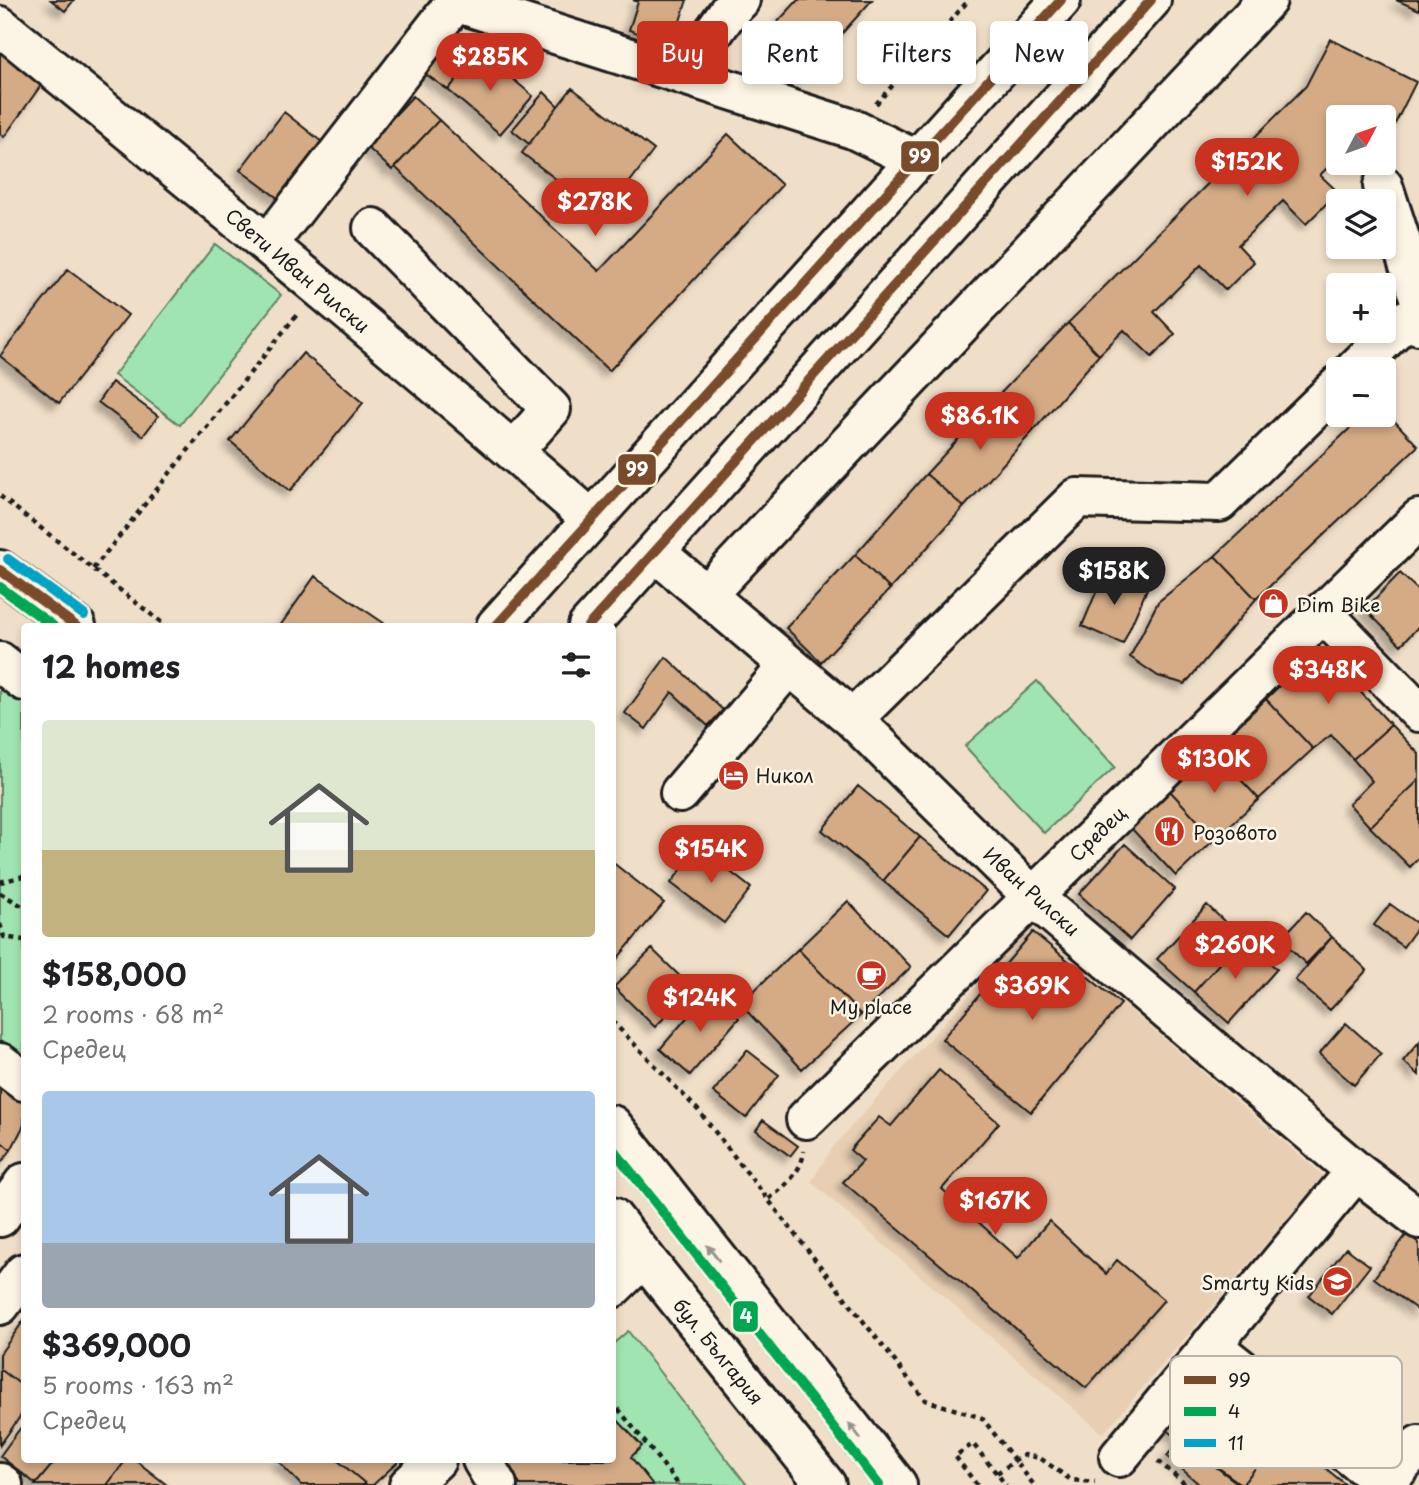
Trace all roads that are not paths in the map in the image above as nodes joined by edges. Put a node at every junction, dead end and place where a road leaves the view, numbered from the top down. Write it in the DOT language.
graph roads {
  1 [pos="740,0"];
  2 [pos="1060,0"];
  3 [pos="1151,0"];
  4 [pos="1267,0"];
  5 [pos="456,1"];
  6 [pos="722,21"];
  7 [pos="0,26"];
  8 [pos="637,60"];
  9 [pos="711,84"];
  10 [pos="916,160"];
  11 [pos="1382,186"];
  12 [pos="373,228"];
  13 [pos="268,244"];
  14 [pos="1416,312"];
  15 [pos="1368,357"];
  16 [pos="1326,398"];
  17 [pos="514,451"];
  18 [pos="1419,519"];
  19 [pos="592,520"];
  20 [pos="655,552"];
  21 [pos="0,570"];
  22 [pos="706,595"];
  23 [pos="1322,612"];
  24 [pos="72,623"];
  25 [pos="499,623"];
  26 [pos="591,623"];
  27 [pos="0,662"];
  28 [pos="789,665"];
  29 [pos="21,679"];
  30 [pos="1419,712"];
  31 [pos="853,719"];
  32 [pos="680,793"];
  33 [pos="1032,896"];
  34 [pos="0,1063"];
  35 [pos="21,1079"];
  36 [pos="806,1119"];
  37 [pos="616,1130"];
  38 [pos="1356,1171"];
  39 [pos="21,1187"];
  40 [pos="0,1217"];
  41 [pos="1419,1219"];
  42 [pos="616,1222"];
  43 [pos="644,1257"];
  44 [pos="21,1277"];
  45 [pos="616,1284"];
  46 [pos="0,1305"];
  47 [pos="1211,1345"];
  48 [pos="1202,1356"];
  49 [pos="1225,1356"];
  50 [pos="1170,1395"];
  51 [pos="1419,1445"];
  52 [pos="1119,1457"];
  53 [pos="433,1463"];
  54 [pos="484,1463"];
  55 [pos="1402,1465"];
  56 [pos="1366,1468"];
  57 [pos="1400,1468"];
  58 [pos="1386,1484"];
  59 [pos="409,1485"];
  60 [pos="497,1485"];
  61 [pos="826,1485"];
  62 [pos="897,1485"];
  1 -- 6 [label="street"];
  2 -- 10 [label="street"];
  3 -- 20 [label="street"];
  4 -- 22 [label="street"];
  5 -- 8 [label="street"];
  5 -- 13 [label="street"];
  7 -- 13 [label="street, Свети Иван Рилски"];
  9 -- 10 [label="street"];
  10 -- 19 [label="street"];
  11 -- 14 [label="street"];
  12 -- 17 [label="street"];
  13 -- 17 [label="street, Свети Иван Рилски"];
  14 -- 15 [label="street"];
  16 -- 31 [label="street"];
  17 -- 19 [label="street, Свети Иван Рилски"];
  18 -- 23 [label="street, Средец"];
  19 -- 25 [label="street"];
  20 -- 22 [label="street, Иван Рилски"];
  20 -- 26 [label="street"];
  21 -- 24 [label="street"];
  22 -- 28 [label="street, Иван Рилски"];
  23 -- 30 [label="street"];
  23 -- 33 [label="street, Средец"];
  27 -- 29 [label="street"];
  28 -- 31 [label="street, Иван Рилски"];
  28 -- 32 [label="street"];
  31 -- 33 [label="street, Иван Рилски"];
  33 -- 36 [label="street, Средец"];
  33 -- 38 [label="street, Иван Рилски"];
  34 -- 35 [label="street"];
  62 -- 37 [label="street, one-way"];
  38 -- 41 [label="street, Иван Рилски"];
  38 -- 47 [label="street"];
  39 -- 40 [label="street"];
  42 -- 43 [label="street, бул. България"];
  43 -- 45 [label="street"];
  43 -- 61 [label="street, бул. България"];
  44 -- 46 [label="street"];
  47 -- 48 [label="street"];
  47 -- 49 [label="street"];
  50 -- 52 [label="street"];
  51 -- 55 [label="street"];
  53 -- 59 [label="street"];
  54 -- 60 [label="street"];
  56 -- 58 [label="street"];
  57 -- 58 [label="street"];
}
